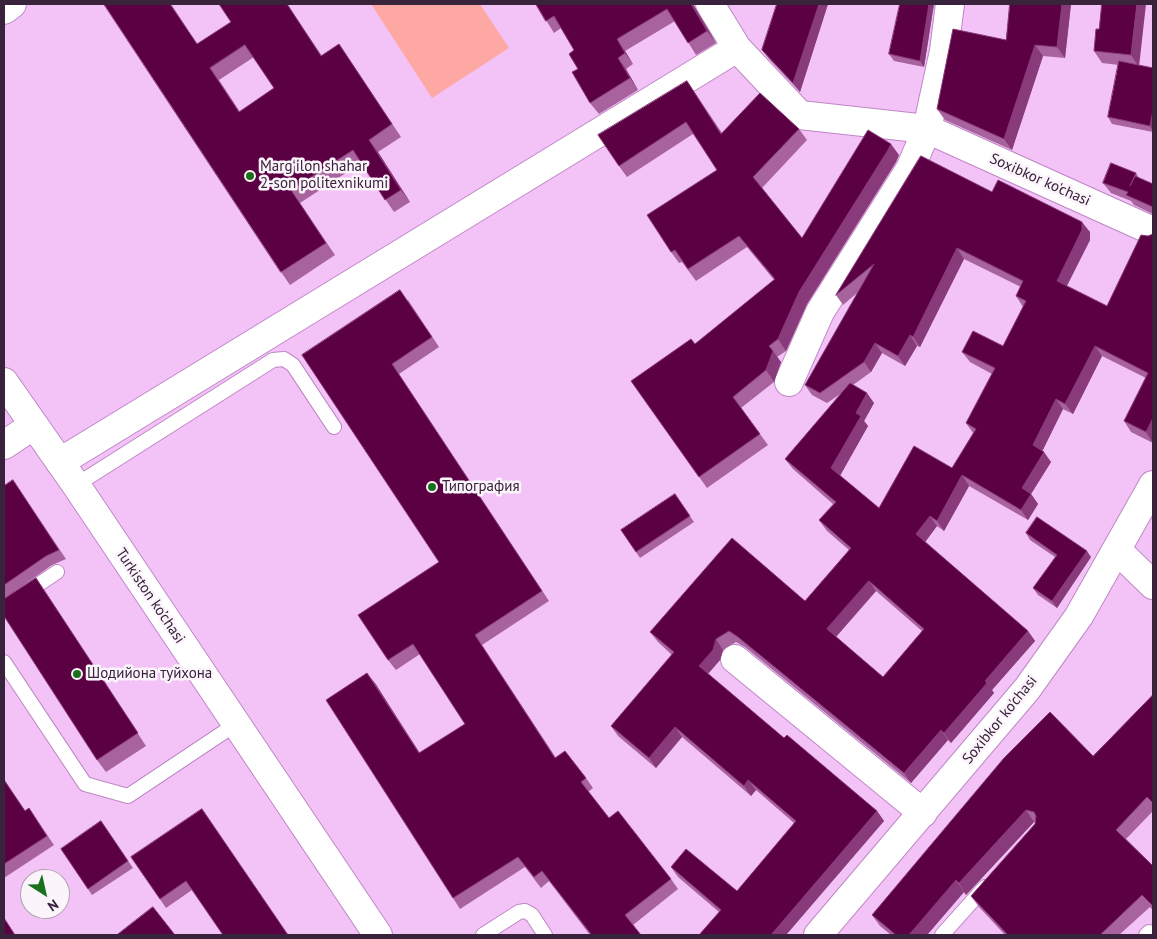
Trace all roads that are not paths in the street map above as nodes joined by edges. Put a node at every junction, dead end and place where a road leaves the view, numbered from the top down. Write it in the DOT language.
graph roads {
  1 [pos="12,4"];
  2 [pos="710,4"];
  3 [pos="950,4"];
  4 [pos="4,10"];
  5 [pos="737,48"];
  6 [pos="927,129"];
  7 [pos="1153,231"];
  8 [pos="4,382"];
  9 [pos="789,382"];
  10 [pos="34,425"];
  11 [pos="334,427"];
  12 [pos="4,445"];
  13 [pos="60,462"];
  14 [pos="76,485"];
  15 [pos="1153,485"];
  16 [pos="1118,550"];
  17 [pos="57,572"];
  18 [pos="1153,585"];
  19 [pos="4,608"];
  20 [pos="735,659"];
  21 [pos="4,662"];
  22 [pos="236,724"];
  23 [pos="923,813"];
  24 [pos="992,879"];
  25 [pos="378,935"];
  26 [pos="483,935"];
  27 [pos="545,935"];
  28 [pos="818,935"];
  29 [pos="942,935"];
  1 -- 4 [label="street"];
  2 -- 5 [label="street, Soxibkor ko'chasi"];
  3 -- 6 [label="street"];
  5 -- 6 [label="street, Soxibkor ko'chasi"];
  5 -- 13 [label="street"];
  6 -- 7 [label="street, Soxibkor ko'chasi"];
  6 -- 9 [label="street"];
  8 -- 10 [label="street, Turkiston ko’chasi"];
  10 -- 12 [label="street"];
  10 -- 13 [label="street, Turkiston ko’chasi"];
  11 -- 14 [label="lane"];
  13 -- 14 [label="street, Turkiston ko’chasi"];
  14 -- 22 [label="street, Turkiston ko’chasi"];
  15 -- 16 [label="street, Soxibkor ko'chasi"];
  16 -- 18 [label="street"];
  16 -- 23 [label="street, Soxibkor ko'chasi"];
  17 -- 19 [label="lane"];
  20 -- 23 [label="street"];
  21 -- 22 [label="lane"];
  22 -- 25 [label="street, Turkiston ko’chasi"];
  23 -- 28 [label="street, Soxibkor ko'chasi"];
  24 -- 29 [label="lane"];
  26 -- 27 [label="lane"];
}
